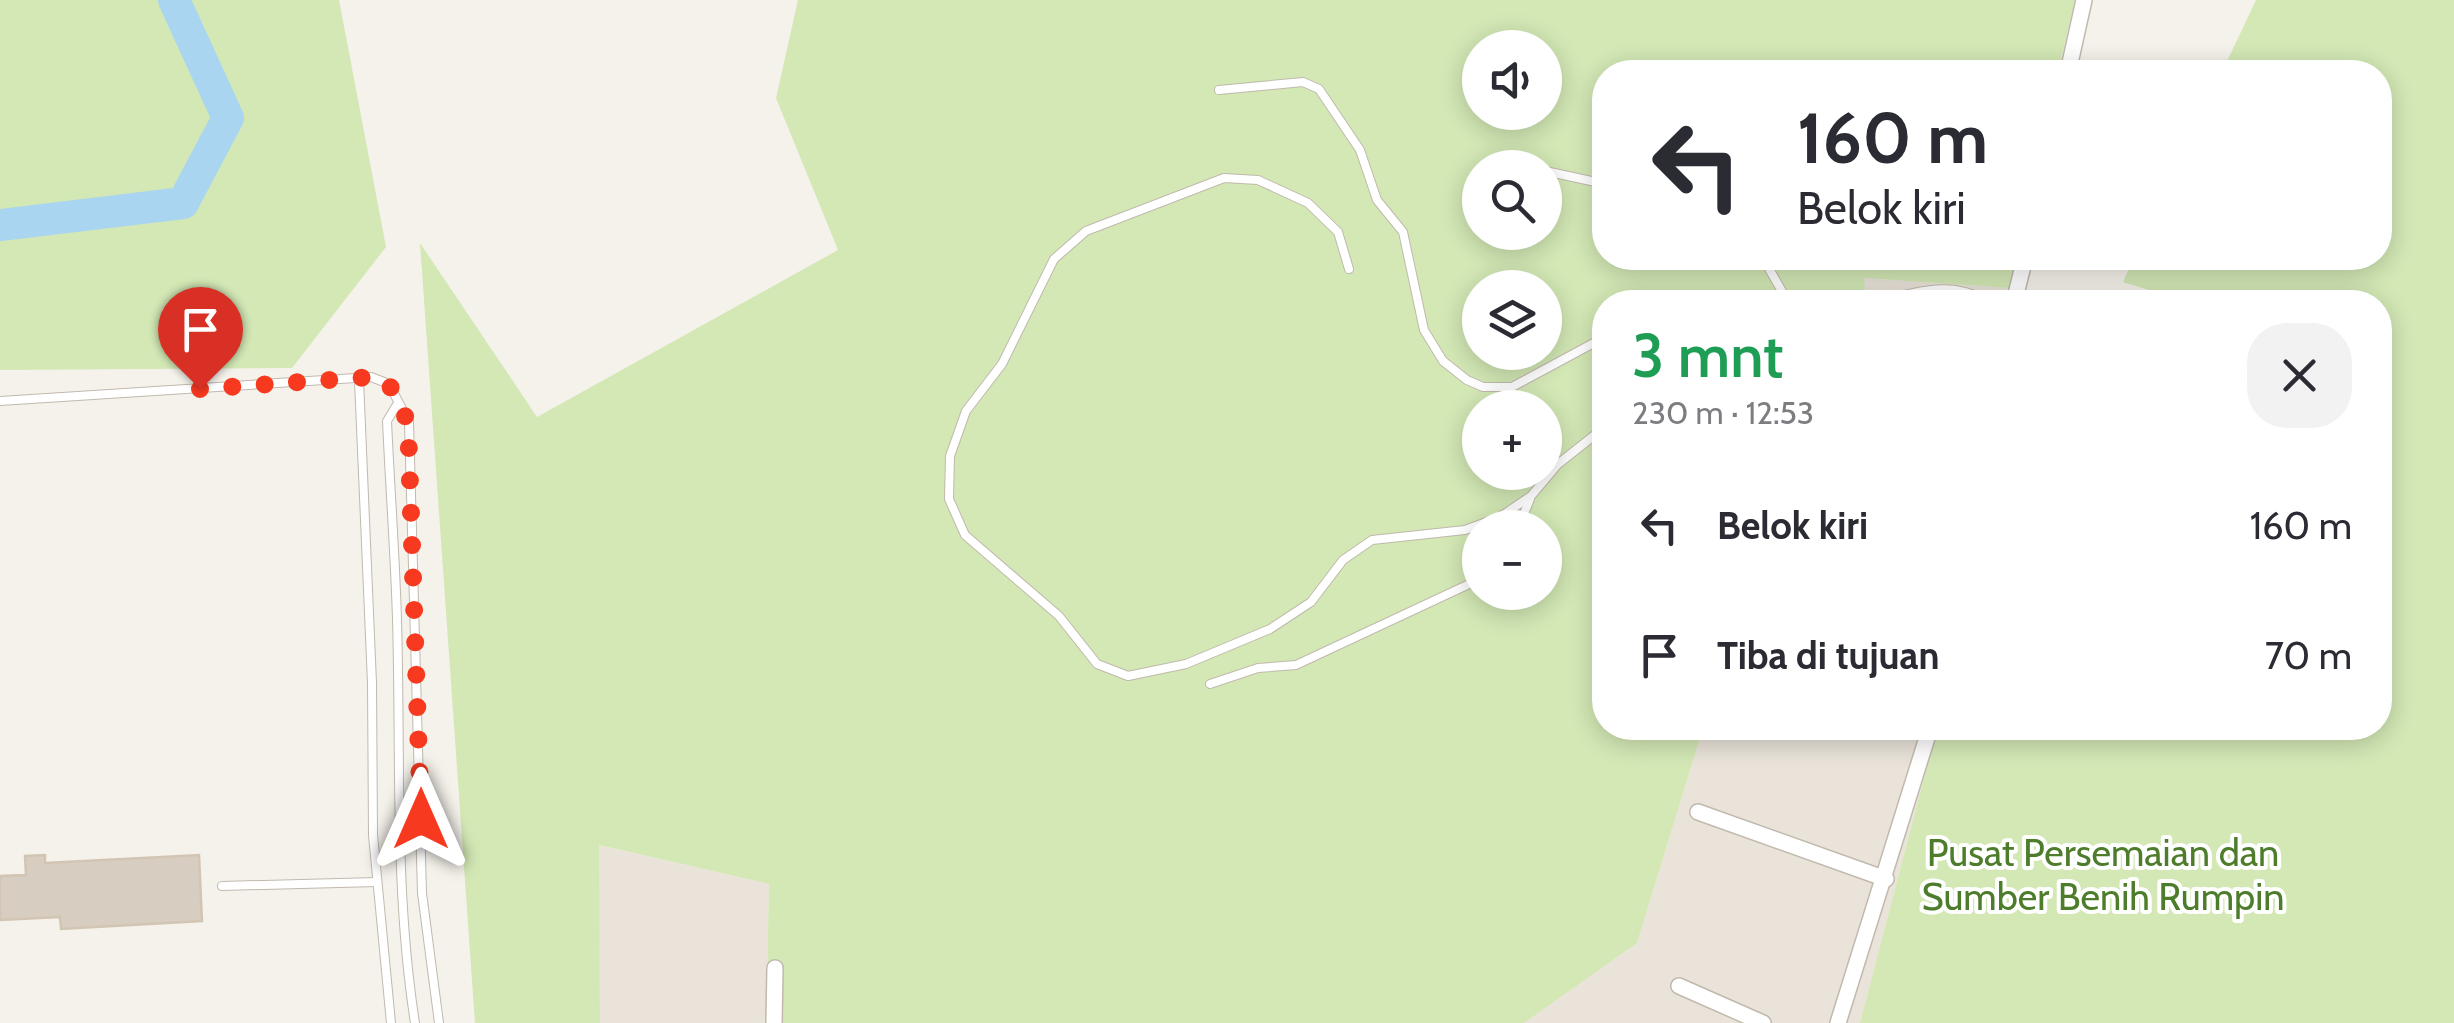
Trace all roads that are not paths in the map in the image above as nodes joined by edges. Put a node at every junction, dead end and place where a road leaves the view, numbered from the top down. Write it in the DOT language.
graph roads {
  1 [pos="2084,0"];
  2 [pos="2071,60"];
  3 [pos="1219,90"];
  4 [pos="1562,174"];
  5 [pos="1592,181"];
  6 [pos="1349,269"];
  7 [pos="1930,290"];
  8 [pos="1955,290"];
  9 [pos="1592,345"];
  10 [pos="359,380"];
  11 [pos="0,402"];
  12 [pos="398,403"];
  13 [pos="1592,437"];
  14 [pos="1531,496"];
  15 [pos="1525,510"];
  16 [pos="1462,587"];
  17 [pos="1210,684"];
  18 [pos="1927,740"];
  19 [pos="1698,812"];
  20 [pos="1886,879"];
  21 [pos="377,882"];
  22 [pos="222,886"];
  23 [pos="776,968"];
  24 [pos="1678,986"];
  25 [pos="391,1023"];
  26 [pos="415,1023"];
  27 [pos="439,1023"];
  28 [pos="774,1023"];
  29 [pos="1763,1023"];
  30 [pos="1838,1023"];
  1 -- 2 [label="street"];
  3 -- 9 [label="lane"];
  4 -- 5 [label="lane"];
  6 -- 14 [label="lane"];
  7 -- 8 [label="lane"];
  10 -- 11 [label="lane"];
  10 -- 12 [label="lane"];
  10 -- 21 [label="lane"];
  12 -- 26 [label="lane"];
  12 -- 27 [label="lane"];
  13 -- 14 [label="lane"];
  14 -- 15 [label="lane"];
  16 -- 17 [label="lane"];
  18 -- 20 [label="street"];
  19 -- 20 [label="street"];
  20 -- 30 [label="street"];
  21 -- 22 [label="lane"];
  21 -- 25 [label="lane"];
  23 -- 28 [label="street"];
  24 -- 29 [label="street"];
}
